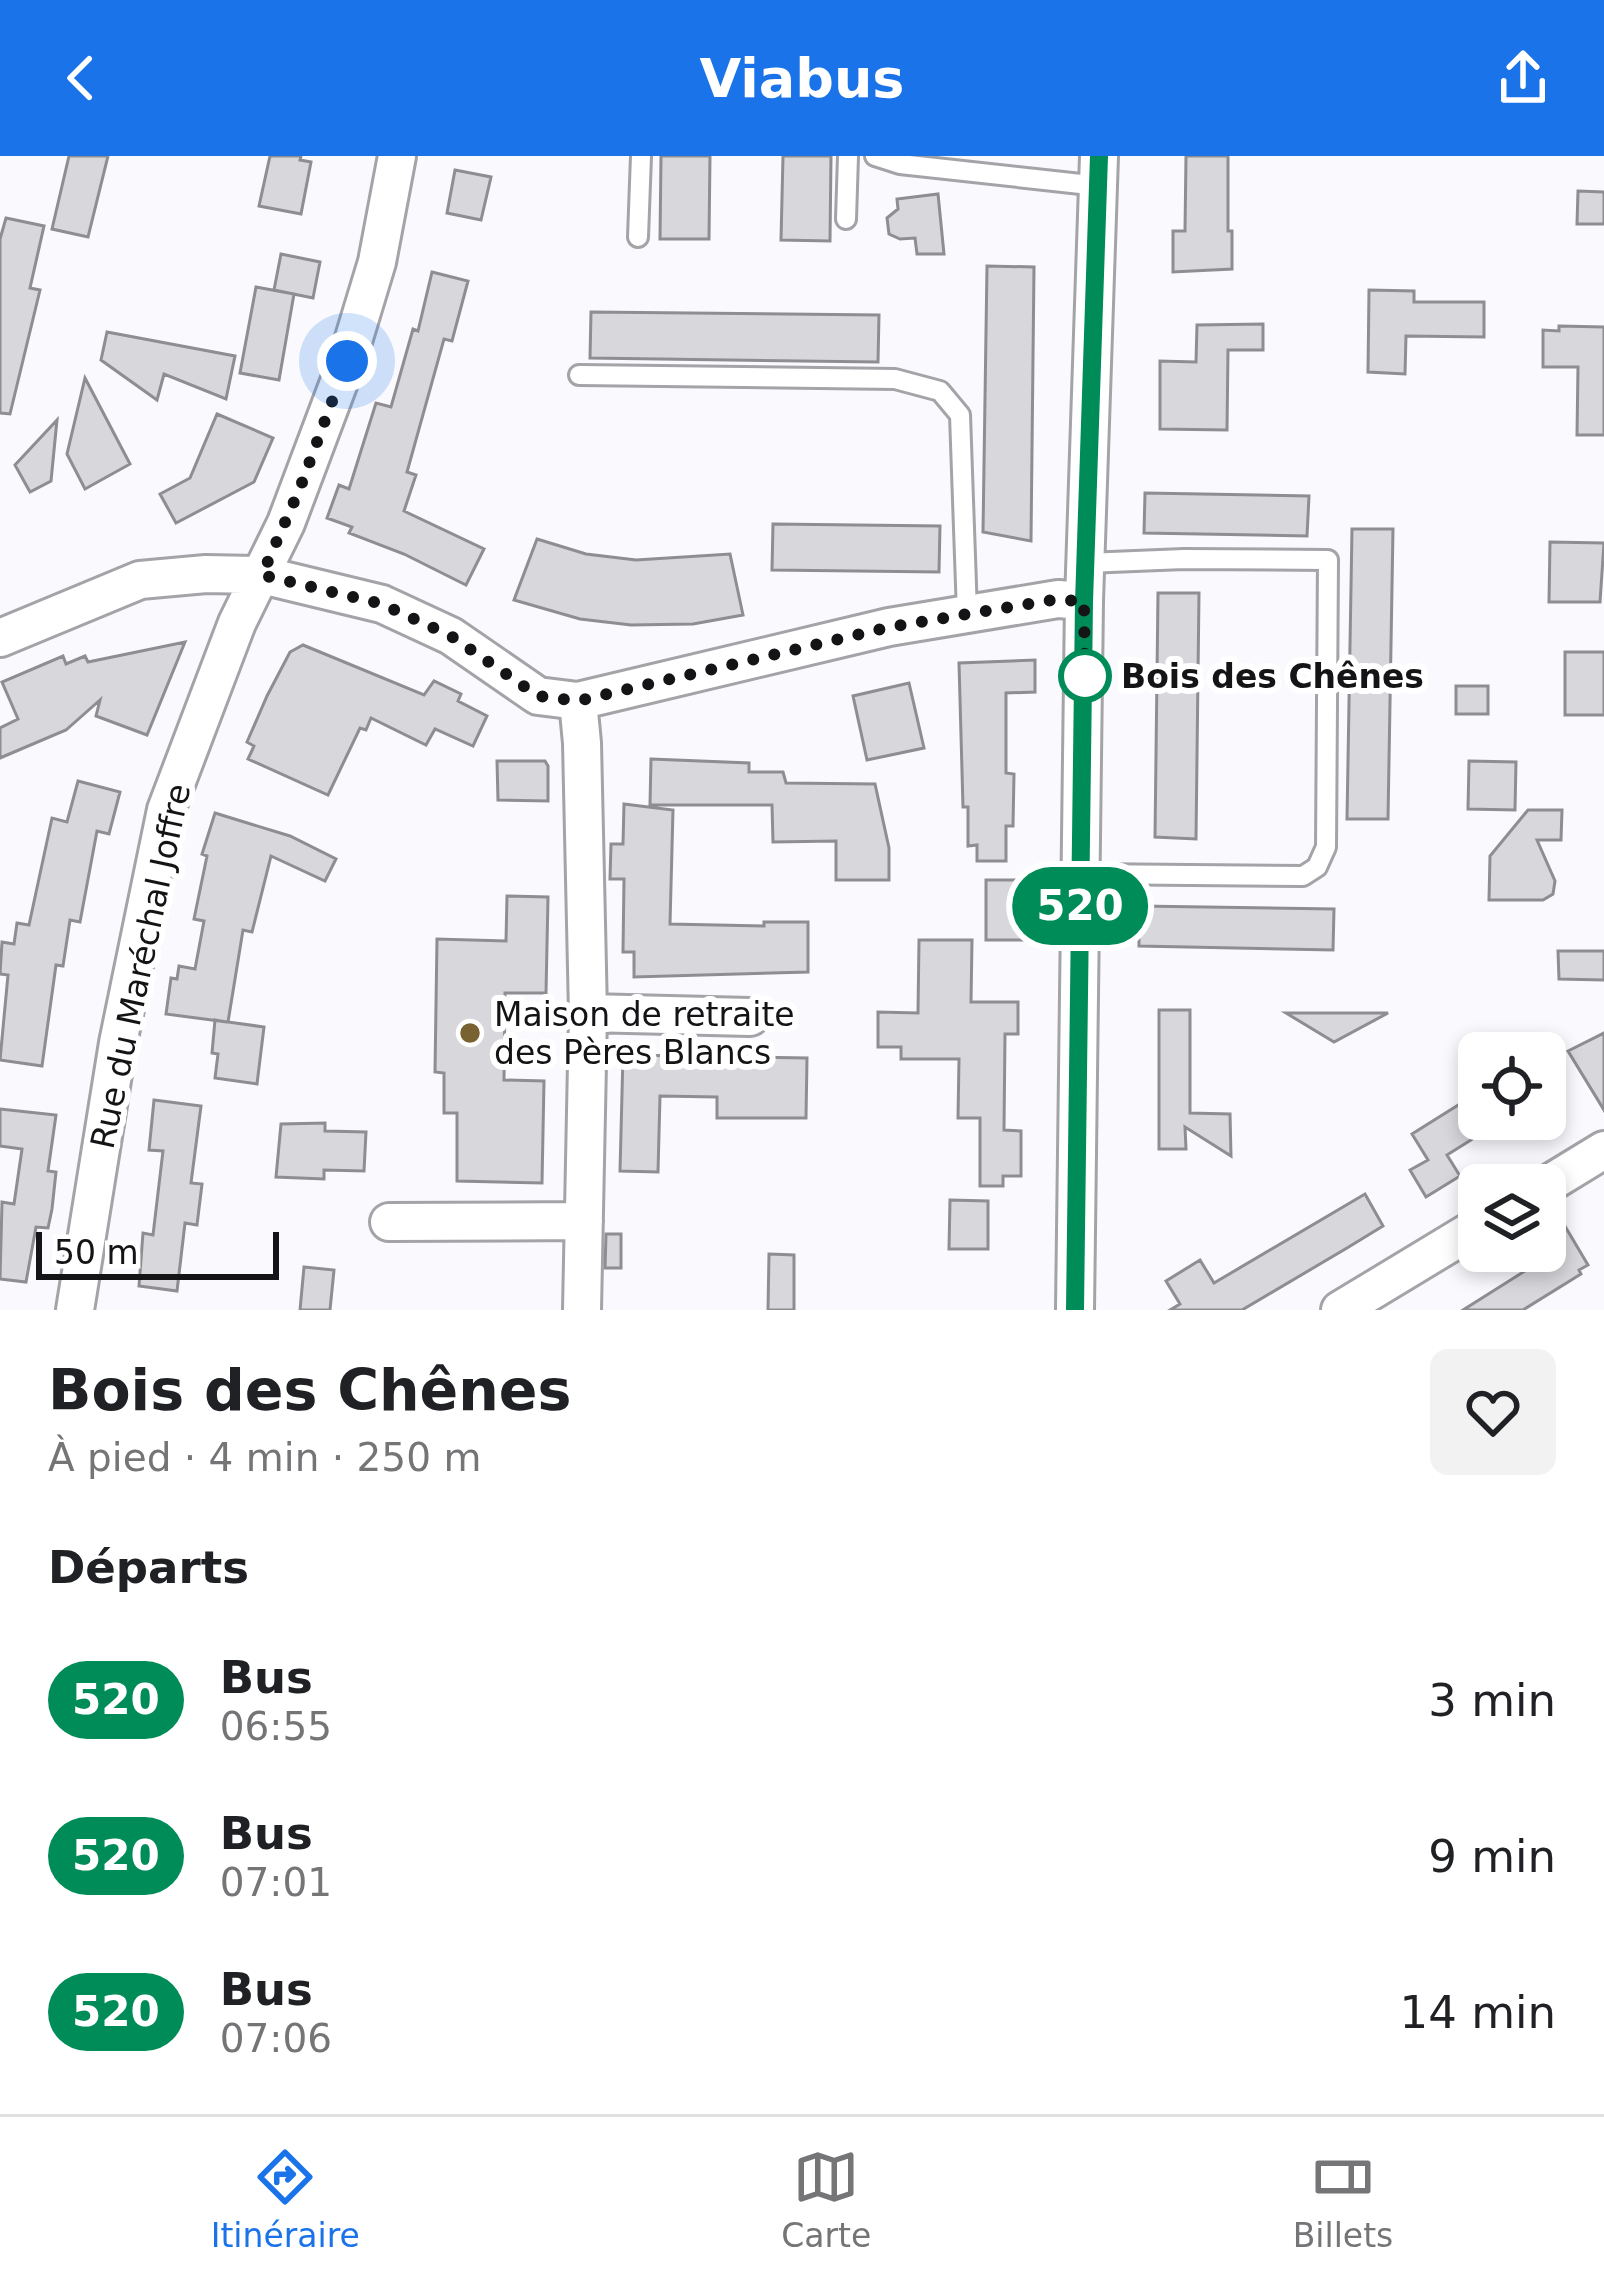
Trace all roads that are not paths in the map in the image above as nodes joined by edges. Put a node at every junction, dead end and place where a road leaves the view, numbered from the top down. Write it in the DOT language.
graph roads {
  1 [pos="397,156"];
  2 [pos="640,156"];
  3 [pos="848,156"];
  4 [pos="875,156"];
  5 [pos="1099,171"];
  6 [pos="847,219"];
  7 [pos="638,237"];
  8 [pos="579,375"];
  9 [pos="1086,563"];
  10 [pos="262,575"];
  11 [pos="1084,602"];
  12 [pos="967,613"];
  13 [pos="0,638"];
  14 [pos="578,701"];
  15 [pos="1081,874"];
  16 [pos="588,1013"];
  17 [pos="749,1017"];
  18 [pos="1604,1150"];
  19 [pos="1566,1173"];
  20 [pos="584,1221"];
  21 [pos="389,1222"];
  22 [pos="1458,1239"];
  23 [pos="75,1310"];
  24 [pos="582,1310"];
  25 [pos="1075,1310"];
  26 [pos="1340,1310"];
  1 -- 10 [label="street, Rue du Maréchal Joffre"];
  2 -- 7 [label="lane"];
  3 -- 6 [label="lane"];
  4 -- 5 [label="lane"];
  5 -- 9 [label="street"];
  8 -- 12 [label="lane"];
  9 -- 11 [label="street"];
  9 -- 15 [label="lane"];
  10 -- 13 [label="street"];
  10 -- 14 [label="street"];
  10 -- 23 [label="street, Rue du Maréchal Joffre"];
  11 -- 12 [label="street"];
  11 -- 15 [label="street"];
  12 -- 14 [label="street"];
  14 -- 16 [label="street"];
  15 -- 25 [label="street"];
  16 -- 17 [label="street"];
  16 -- 20 [label="street"];
  18 -- 19 [label="street"];
  20 -- 21 [label="street"];
  20 -- 24 [label="street"];
  22 -- 26 [label="street"];
}
